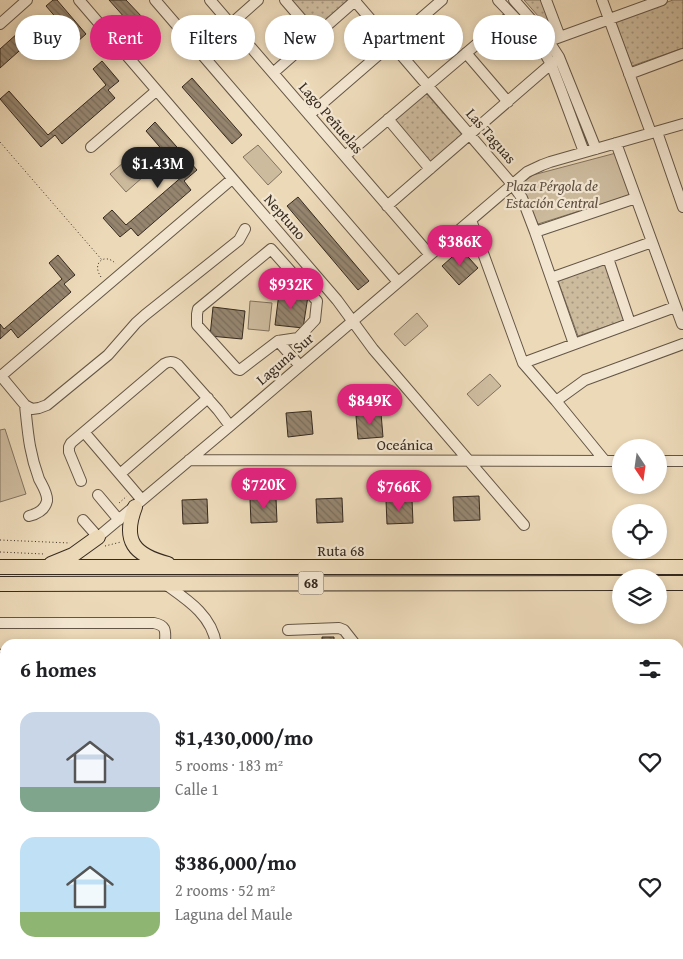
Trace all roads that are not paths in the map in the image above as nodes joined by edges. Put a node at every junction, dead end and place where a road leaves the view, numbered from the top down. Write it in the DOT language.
graph roads {
  1 [pos="27,0"];
  2 [pos="79,0"];
  3 [pos="155,0"];
  4 [pos="210,0"];
  5 [pos="258,0"];
  6 [pos="285,0"];
  7 [pos="355,0"];
  8 [pos="442,0"];
  9 [pos="498,0"];
  10 [pos="514,0"];
  11 [pos="546,0"];
  12 [pos="602,0"];
  13 [pos="662,0"];
  14 [pos="223,15"];
  15 [pos="241,15"];
  16 [pos="298,15"];
  17 [pos="368,15"];
  18 [pos="425,15"];
  19 [pos="511,15"];
  20 [pos="527,15"];
  21 [pos="334,19"];
  22 [pos="609,19"];
  23 [pos="0,24"];
  24 [pos="560,37"];
  25 [pos="555,39"];
  26 [pos="473,47"];
  27 [pos="555,50"];
  28 [pos="255,53"];
  29 [pos="466,53"];
  30 [pos="683,54"];
  31 [pos="560,57"];
  32 [pos="289,60"];
  33 [pos="373,60"];
  34 [pos="406,60"];
  35 [pos="549,60"];
  36 [pos="551,64"];
  37 [pos="273,74"];
  38 [pos="629,74"];
  39 [pos="428,86"];
  40 [pos="156,91"];
  41 [pos="508,102"];
  42 [pos="309,115"];
  43 [pos="388,119"];
  44 [pos="683,124"];
  45 [pos="654,133"];
  46 [pos="470,134"];
  47 [pos="616,143"];
  48 [pos="91,147"];
  49 [pos="596,149"];
  50 [pos="584,152"];
  51 [pos="345,156"];
  52 [pos="430,169"];
  53 [pos="232,179"];
  54 [pos="512,184"];
  55 [pos="636,198"];
  56 [pos="387,206"];
  57 [pos="683,207"];
  58 [pos="471,220"];
  59 [pos="245,230"];
  60 [pos="535,232"];
  61 [pos="652,242"];
  62 [pos="430,255"];
  63 [pos="608,258"];
  64 [pos="551,278"];
  65 [pos="398,282"];
  66 [pos="676,307"];
  67 [pos="352,321"];
  68 [pos="630,323"];
  69 [pos="682,324"];
  70 [pos="278,341"];
  71 [pos="574,344"];
  72 [pos="683,344"];
  73 [pos="522,363"];
  74 [pos="300,366"];
  75 [pos="0,376"];
  76 [pos="208,398"];
  77 [pos="556,401"];
  78 [pos="25,405"];
  79 [pos="230,426"];
  80 [pos="84,432"];
  81 [pos="189,460"];
  82 [pos="469,460"];
  83 [pos="605,461"];
  84 [pos="612,461"];
  85 [pos="668,461"];
  86 [pos="683,461"];
  87 [pos="120,474"];
  88 [pos="81,481"];
  89 [pos="98,495"];
  90 [pos="138,504"];
  91 [pos="29,516"];
  92 [pos="83,520"];
  93 [pos="119,520"];
  94 [pos="524,525"];
  95 [pos="98,537"];
  96 [pos="37,567"];
  97 [pos="683,567"];
  98 [pos="0,568"];
  99 [pos="186,568"];
  100 [pos="612,582"];
  101 [pos="667,583"];
  102 [pos="683,583"];
  103 [pos="0,584"];
  104 [pos="165,584"];
  105 [pos="0,623"];
  106 [pos="288,630"];
  107 [pos="165,639"];
  108 [pos="215,639"];
  109 [pos="351,639"];
  1 -- 23 [label="street"];
  2 -- 40 [label="street, Neptuno"];
  3 -- 65 [label="street"];
  4 -- 14 [label="street, Lago Peñuelas"];
  5 -- 15 [label="street"];
  6 -- 16 [label="street"];
  7 -- 17 [label="street, Las Taguas"];
  7 -- 21 [label="street"];
  8 -- 18 [label="street"];
  9 -- 19 [label="street"];
  10 -- 20 [label="street"];
  11 -- 24 [label="street"];
  12 -- 22 [label="street"];
  13 -- 22 [label="street"];
  22 -- 24 [label="street"];
  22 -- 38 [label="street"];
  24 -- 25 [label="street"];
  26 -- 29 [label="street"];
  27 -- 31 [label="street"];
  28 -- 37 [label="street, Lago Peñuelas"];
  29 -- 39 [label="street"];
  29 -- 41 [label="street"];
  30 -- 38 [label="street"];
  31 -- 36 [label="street"];
  31 -- 49 [label="street"];
  32 -- 37 [label="street"];
  33 -- 42 [label="street"];
  34 -- 39 [label="street, Las Taguas"];
  35 -- 36 [label="street"];
  36 -- 41 [label="street"];
  36 -- 50 [label="street"];
  37 -- 42 [label="street, Lago Peñuelas"];
  38 -- 45 [label="street"];
  39 -- 43 [label="street"];
  39 -- 46 [label="street, Las Taguas"];
  40 -- 48 [label="street"];
  40 -- 53 [label="street, Neptuno"];
  41 -- 46 [label="street"];
  42 -- 51 [label="street, Lago Peñuelas"];
  43 -- 51 [label="street"];
  43 -- 52 [label="street"];
  44 -- 45 [label="street, Laguna Sur"];
  45 -- 47 [label="street, Laguna Sur"];
  45 -- 57 [label="street"];
  46 -- 52 [label="street"];
  46 -- 54 [label="street, Las Taguas"];
  47 -- 49 [label="street, Laguna Sur"];
  47 -- 55 [label="street"];
  49 -- 50 [label="street, Laguna Sur"];
  50 -- 54 [label="street, Laguna Sur"];
  51 -- 56 [label="street, Lago Peñuelas"];
  52 -- 56 [label="street"];
  53 -- 67 [label="street, Neptuno"];
  53 -- 75 [label="street"];
  54 -- 58 [label="street, Laguna Sur"];
  54 -- 60 [label="street, Las Taguas"];
  55 -- 60 [label="street"];
  55 -- 61 [label="street"];
  56 -- 62 [label="street, Lago Peñuelas"];
  58 -- 62 [label="street, Laguna Sur"];
  58 -- 73 [label="street"];
  59 -- 78 [label="street"];
  60 -- 64 [label="street, Las Taguas"];
  61 -- 63 [label="street"];
  61 -- 66 [label="street"];
  62 -- 65 [label="street, Laguna Sur"];
  63 -- 64 [label="street"];
  63 -- 68 [label="street"];
  64 -- 71 [label="street, Las Taguas"];
  65 -- 67 [label="street, Laguna Sur"];
  66 -- 68 [label="street"];
  66 -- 69 [label="street"];
  67 -- 74 [label="street, Laguna Sur"];
  67 -- 82 [label="street, Neptuno"];
  68 -- 71 [label="street"];
  70 -- 70 [label="street"];
  70 -- 74 [label="street"];
  71 -- 73 [label="street"];
  72 -- 77 [label="street"];
  73 -- 77 [label="street"];
  74 -- 79 [label="street, Laguna Sur"];
  75 -- 78 [label="street"];
  76 -- 79 [label="street"];
  76 -- 80 [label="street"];
  76 -- 87 [label="street"];
  77 -- 83 [label="street"];
  78 -- 91 [label="street"];
  79 -- 81 [label="street, Laguna Sur"];
  80 -- 87 [label="street"];
  80 -- 88 [label="street"];
  81 -- 82 [label="street, Oceánica"];
  81 -- 90 [label="street, Laguna Sur"];
  82 -- 83 [label="street, Oceánica"];
  82 -- 94 [label="street, Neptuno"];
  83 -- 84 [label="street, Oceánica"];
  85 -- 86 [label="street"];
  87 -- 90 [label="street"];
  89 -- 93 [label="street"];
  90 -- 93 [label="street, Laguna Sur"];
  90 -- 99 [label="highway"];
  92 -- 95 [label="street"];
  93 -- 95 [label="street, Laguna Sur"];
  95 -- 96 [label="highway"];
  96 -- 98 [label="highway, Ruta 68 / 68"];
  96 -- 99 [label="highway, Ruta 68 / 68"];
  97 -- 99 [label="highway, Ruta 68 / 68"];
  100 -- 104 [label="highway, 68"];
  101 -- 102 [label="highway"];
  103 -- 104 [label="highway, 68"];
  104 -- 108 [label="street"];
  105 -- 107 [label="street"];
  106 -- 109 [label="street"];
}
